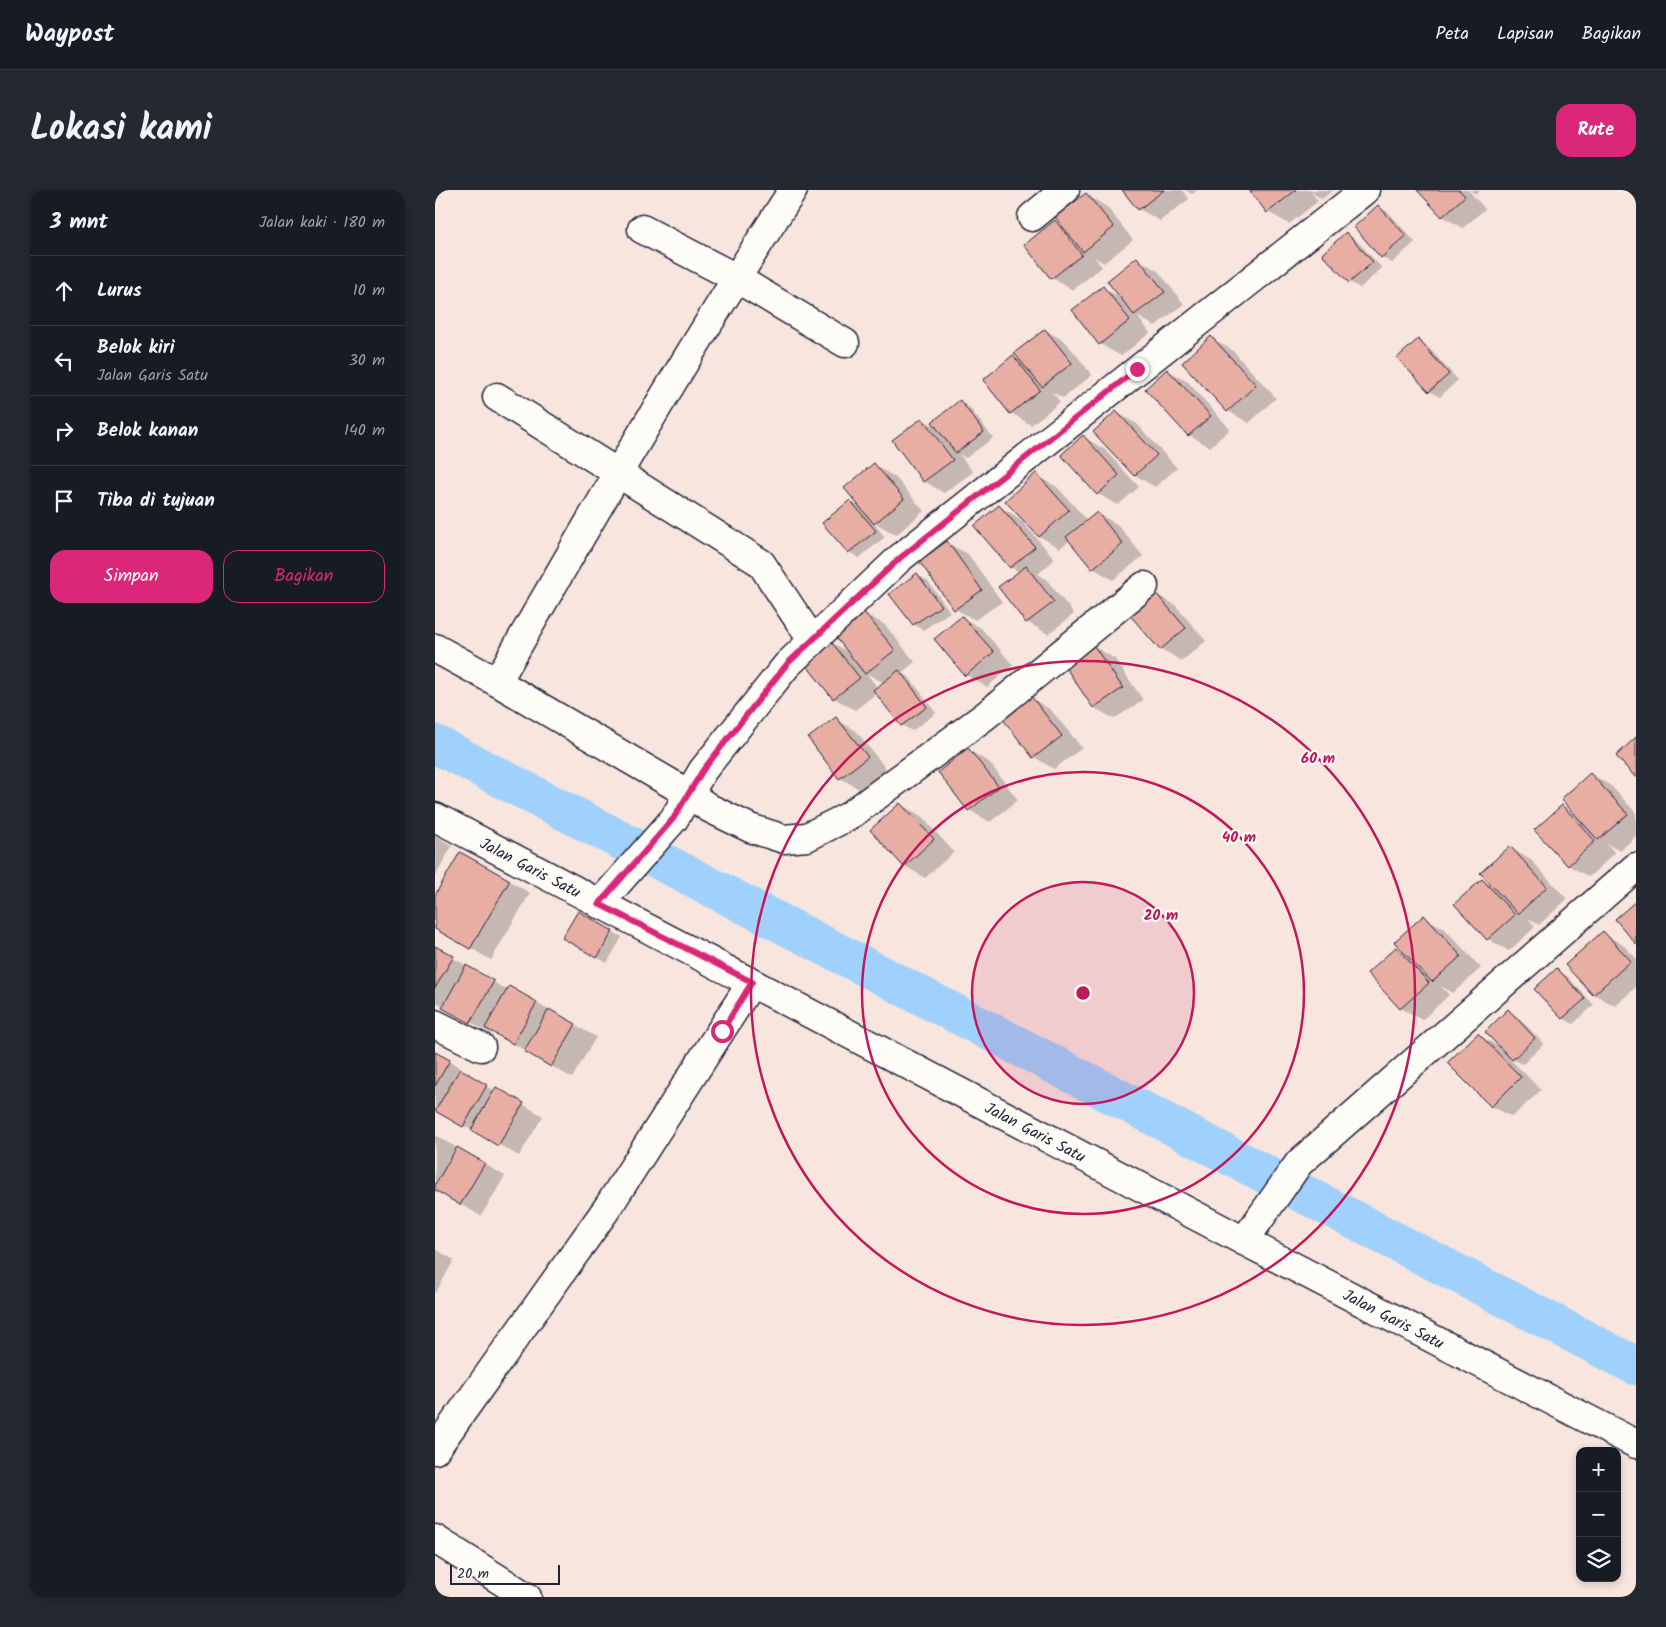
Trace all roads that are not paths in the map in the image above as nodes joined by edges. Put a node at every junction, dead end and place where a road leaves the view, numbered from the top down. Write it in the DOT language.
graph roads {
  1 [pos="793,190"];
  2 [pos="1065,190"];
  3 [pos="1365,190"];
  4 [pos="1032,217"];
  5 [pos="642,229"];
  6 [pos="736,278"];
  7 [pos="845,343"];
  8 [pos="497,397"];
  9 [pos="617,473"];
  10 [pos="1144,586"];
  11 [pos="812,640"];
  12 [pos="435,648"];
  13 [pos="497,682"];
  14 [pos="689,794"];
  15 [pos="435,816"];
  16 [pos="1636,867"];
  17 [pos="599,904"];
  18 [pos="752,982"];
  19 [pos="435,1024"];
  20 [pos="481,1047"];
  21 [pos="1250,1233"];
  22 [pos="1636,1444"];
  23 [pos="435,1450"];
  24 [pos="435,1539"];
  25 [pos="527,1597"];
  1 -- 6 [label="street"];
  2 -- 4 [label="street"];
  3 -- 11 [label="street"];
  5 -- 6 [label="street"];
  6 -- 7 [label="street"];
  6 -- 9 [label="street"];
  8 -- 9 [label="street"];
  9 -- 11 [label="street"];
  9 -- 13 [label="street"];
  10 -- 14 [label="street"];
  11 -- 14 [label="street"];
  12 -- 13 [label="street"];
  13 -- 14 [label="street"];
  14 -- 17 [label="street"];
  15 -- 17 [label="street, Jalan Garis Satu"];
  16 -- 21 [label="street"];
  17 -- 18 [label="street, Jalan Garis Satu"];
  18 -- 21 [label="street, Jalan Garis Satu"];
  18 -- 23 [label="street"];
  19 -- 20 [label="street"];
  21 -- 22 [label="street, Jalan Garis Satu"];
  24 -- 25 [label="street"];
}
